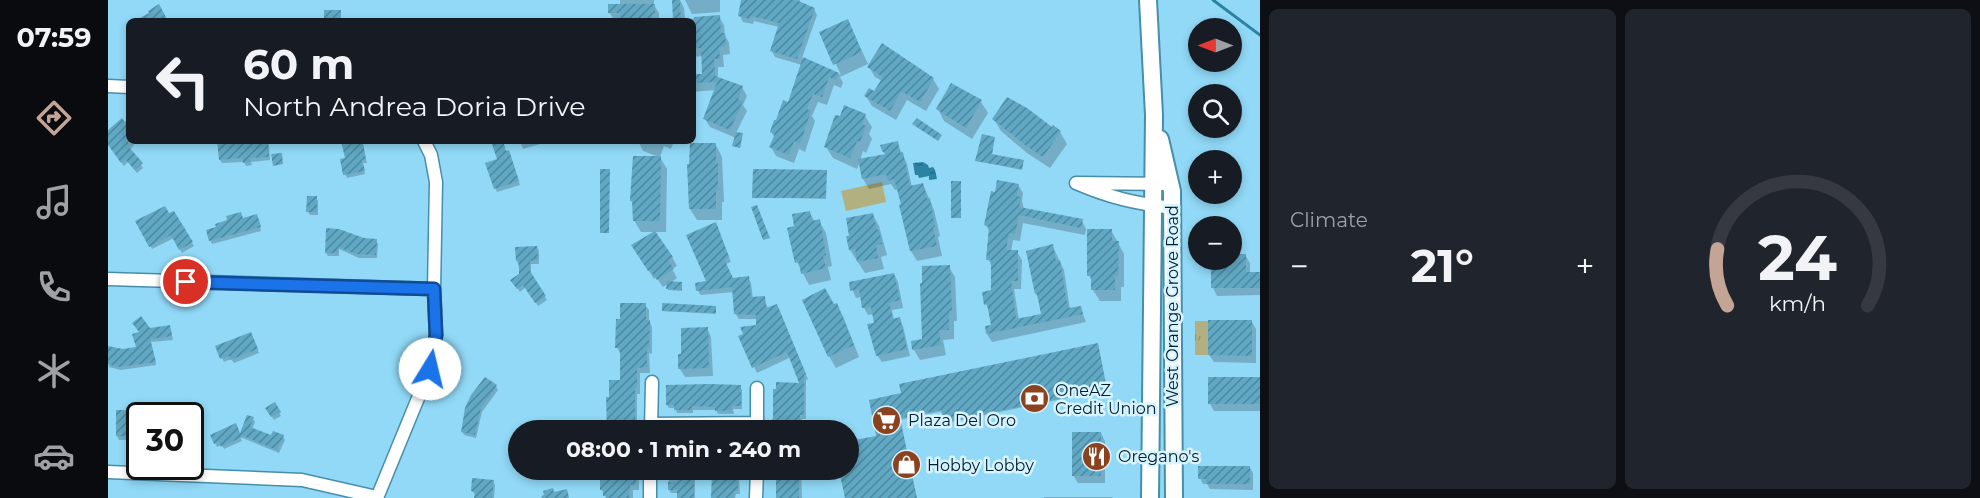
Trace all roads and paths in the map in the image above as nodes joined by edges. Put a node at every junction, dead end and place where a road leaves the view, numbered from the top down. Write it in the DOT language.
graph roads {
  1 [pos="1148,0"];
  2 [pos="108,86"];
  3 [pos="126,87"];
  4 [pos="1154,115"];
  5 [pos="426,144"];
  6 [pos="1171,184"];
  7 [pos="1153,185"];
  8 [pos="1153,206"];
  9 [pos="1172,208"];
  10 [pos="108,279"];
  11 [pos="434,289"];
  12 [pos="652,382"];
  13 [pos="757,388"];
  14 [pos="651,420"];
  15 [pos="757,420"];
  16 [pos="108,472"];
  17 [pos="650,480"];
  18 [pos="757,480"];
  19 [pos="377,498"];
  20 [pos="650,498"];
  21 [pos="756,498"];
  22 [pos="1150,498"];
  23 [pos="1174,498"];
  1 -- 4 [label="main road, West Orange Grove Road"];
  2 -- 3 [label="street"];
  4 -- 6 [label="main road, West Orange Grove Road"];
  4 -- 7 [label="main road, West Orange Grove Road"];
  5 -- 11 [label="street"];
  6 -- 7 [label="street"];
  6 -- 9 [label="main road, West Orange Grove Road"];
  7 -- 8 [label="main road, West Orange Grove Road"];
  7 -- 8 [label="street"];
  8 -- 9 [label="street"];
  8 -- 22 [label="main road, West Orange Grove Road"];
  9 -- 23 [label="main road, West Orange Grove Road"];
  10 -- 11 [label="street"];
  11 -- 19 [label="street"];
  12 -- 14 [label="street"];
  13 -- 15 [label="street"];
  16 -- 19 [label="street"];
  17 -- 20 [label="street"];
  18 -- 21 [label="street"];
}
